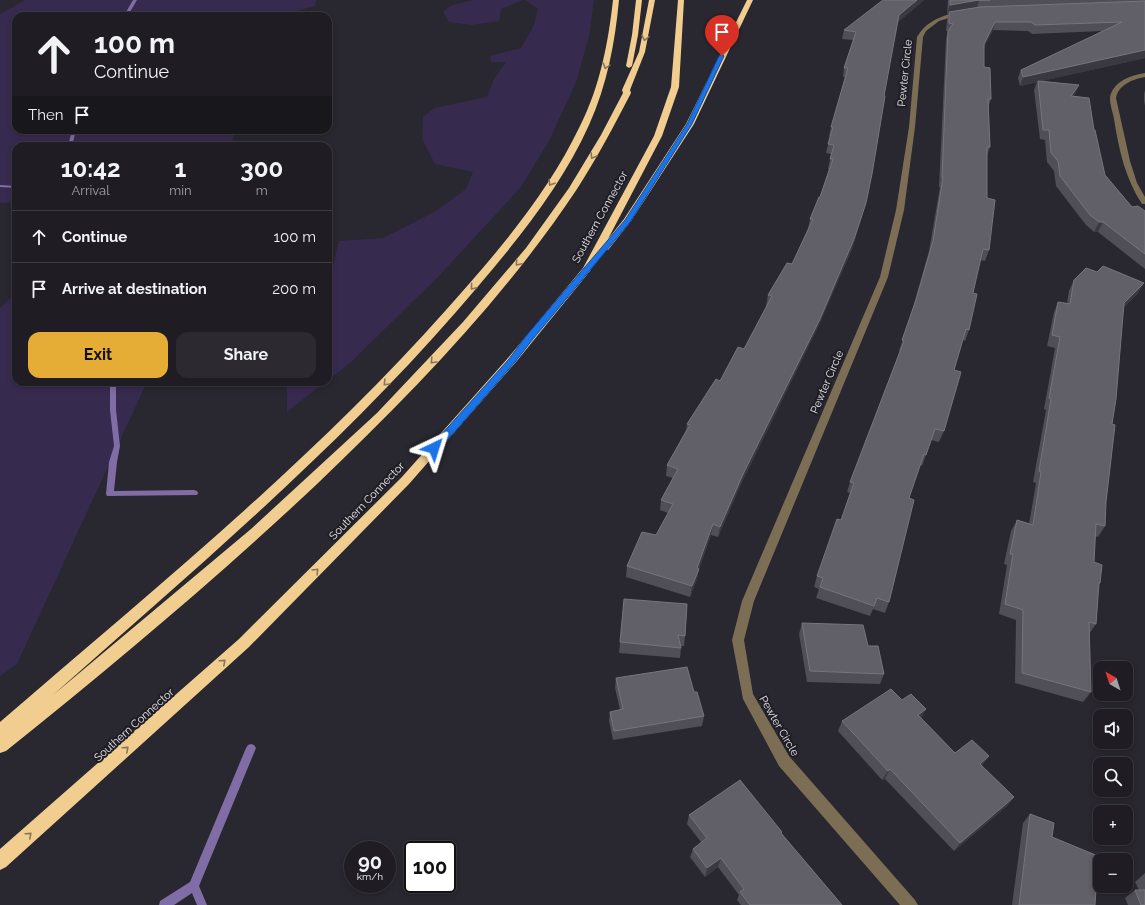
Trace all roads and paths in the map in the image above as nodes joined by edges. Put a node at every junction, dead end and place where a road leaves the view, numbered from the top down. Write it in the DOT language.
graph roads {
  1 [pos="616,0"];
  2 [pos="639,0"];
  3 [pos="652,0"];
  4 [pos="750,0"];
  5 [pos="682,2"];
  6 [pos="971,13"];
  7 [pos="1145,75"];
  8 [pos="630,82"];
  9 [pos="1145,202"];
  10 [pos="587,269"];
  11 [pos="0,732"];
  12 [pos="0,746"];
  13 [pos="0,861"];
  14 [pos="910,905"];
  1 -- 11 [label="highway, one-way"];
  2 -- 8 [label="highway"];
  3 -- 8 [label="highway, one-way"];
  4 -- 10 [label="highway"];
  5 -- 10 [label="highway, Southern Connector"];
  6 -- 14 [label="street, Pewter Circle"];
  7 -- 9 [label="street"];
  8 -- 12 [label="highway, one-way"];
  13 -- 10 [label="highway, Southern Connector, one-way"];
}
